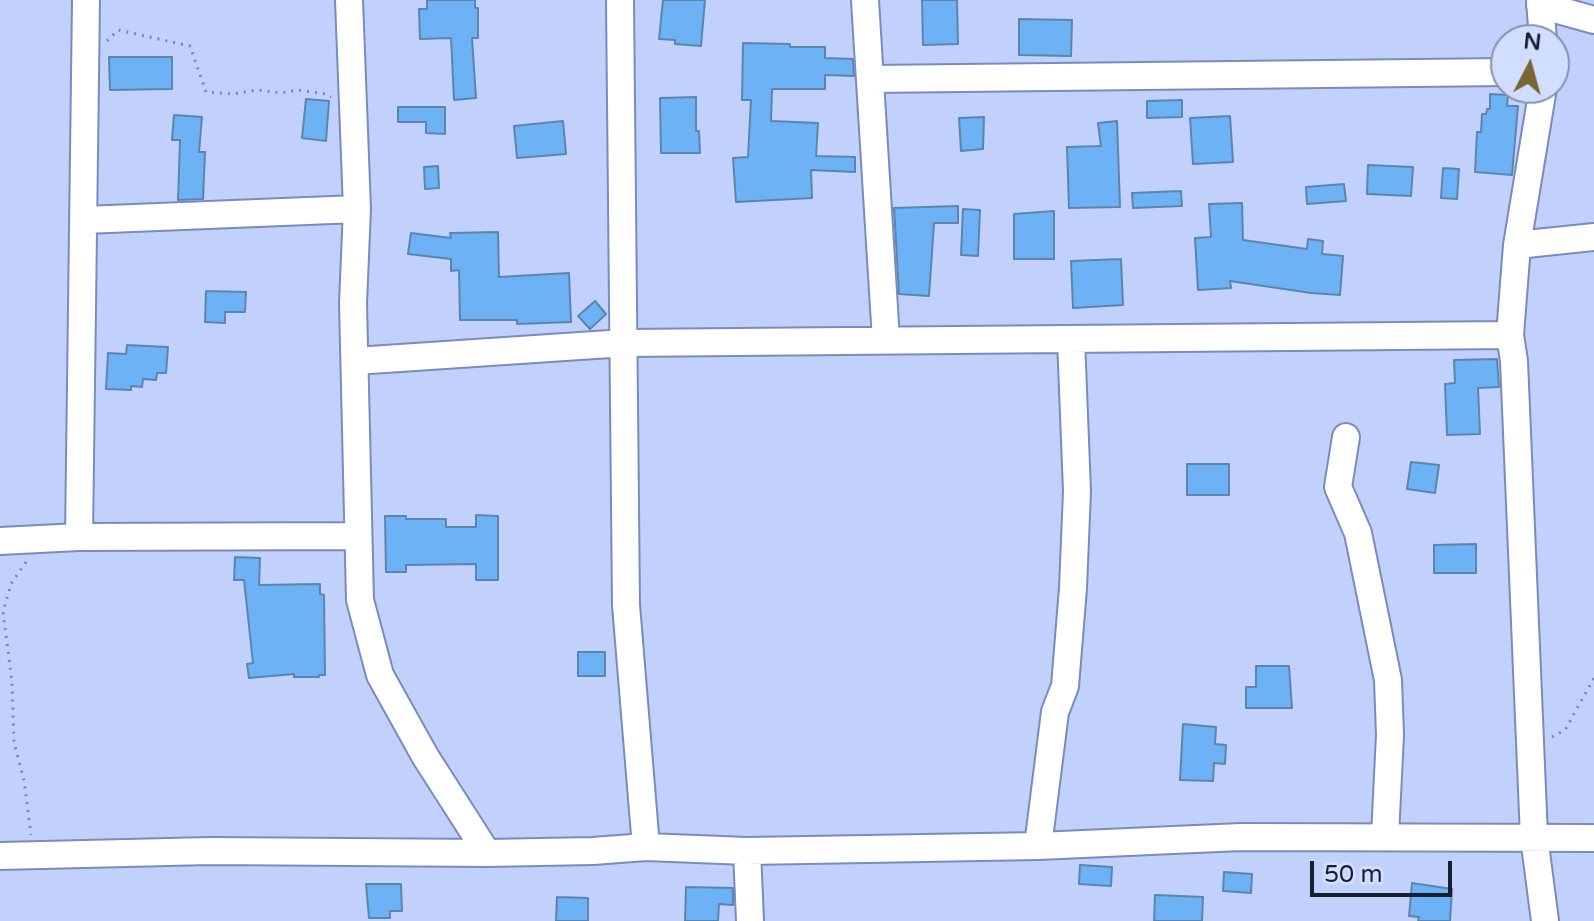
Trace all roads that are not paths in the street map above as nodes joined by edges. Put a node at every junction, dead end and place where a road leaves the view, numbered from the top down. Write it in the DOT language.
graph roads {
  1 [pos="86,0"];
  2 [pos="349,0"];
  3 [pos="620,0"];
  4 [pos="865,0"];
  5 [pos="1540,2"];
  6 [pos="1594,20"];
  7 [pos="1542,24"];
  8 [pos="1490,72"];
  9 [pos="870,79"];
  10 [pos="1540,104"];
  11 [pos="357,209"];
  12 [pos="84,220"];
  13 [pos="1594,237"];
  14 [pos="1517,245"];
  15 [pos="1510,335"];
  16 [pos="1071,339"];
  17 [pos="886,340"];
  18 [pos="625,343"];
  19 [pos="355,361"];
  20 [pos="1346,437"];
  21 [pos="358,536"];
  22 [pos="79,537"];
  23 [pos="0,541"];
  24 [pos="1385,836"];
  25 [pos="1534,837"];
  26 [pos="1594,838"];
  27 [pos="1038,846"];
  28 [pos="646,847"];
  29 [pos="747,851"];
  30 [pos="487,853"];
  31 [pos="0,856"];
  32 [pos="750,921"];
  33 [pos="1545,921"];
  1 -- 12 [label="street"];
  2 -- 11 [label="street"];
  3 -- 18 [label="street"];
  4 -- 9 [label="street"];
  5 -- 6 [label="street"];
  5 -- 7 [label="street"];
  8 -- 9 [label="street"];
  9 -- 17 [label="street"];
  10 -- 14 [label="street"];
  11 -- 12 [label="street"];
  11 -- 19 [label="street"];
  12 -- 22 [label="street"];
  13 -- 14 [label="street"];
  14 -- 15 [label="street"];
  15 -- 16 [label="street"];
  15 -- 25 [label="street"];
  16 -- 17 [label="street"];
  16 -- 27 [label="street"];
  17 -- 18 [label="street"];
  18 -- 19 [label="street"];
  18 -- 28 [label="street"];
  19 -- 21 [label="street"];
  20 -- 24 [label="street"];
  21 -- 22 [label="street"];
  21 -- 30 [label="street"];
  22 -- 23 [label="street"];
  24 -- 25 [label="street"];
  24 -- 27 [label="street"];
  25 -- 26 [label="street"];
  25 -- 33 [label="street"];
  27 -- 29 [label="street"];
  28 -- 29 [label="street"];
  28 -- 30 [label="street"];
  29 -- 32 [label="street"];
  30 -- 31 [label="street"];
}
